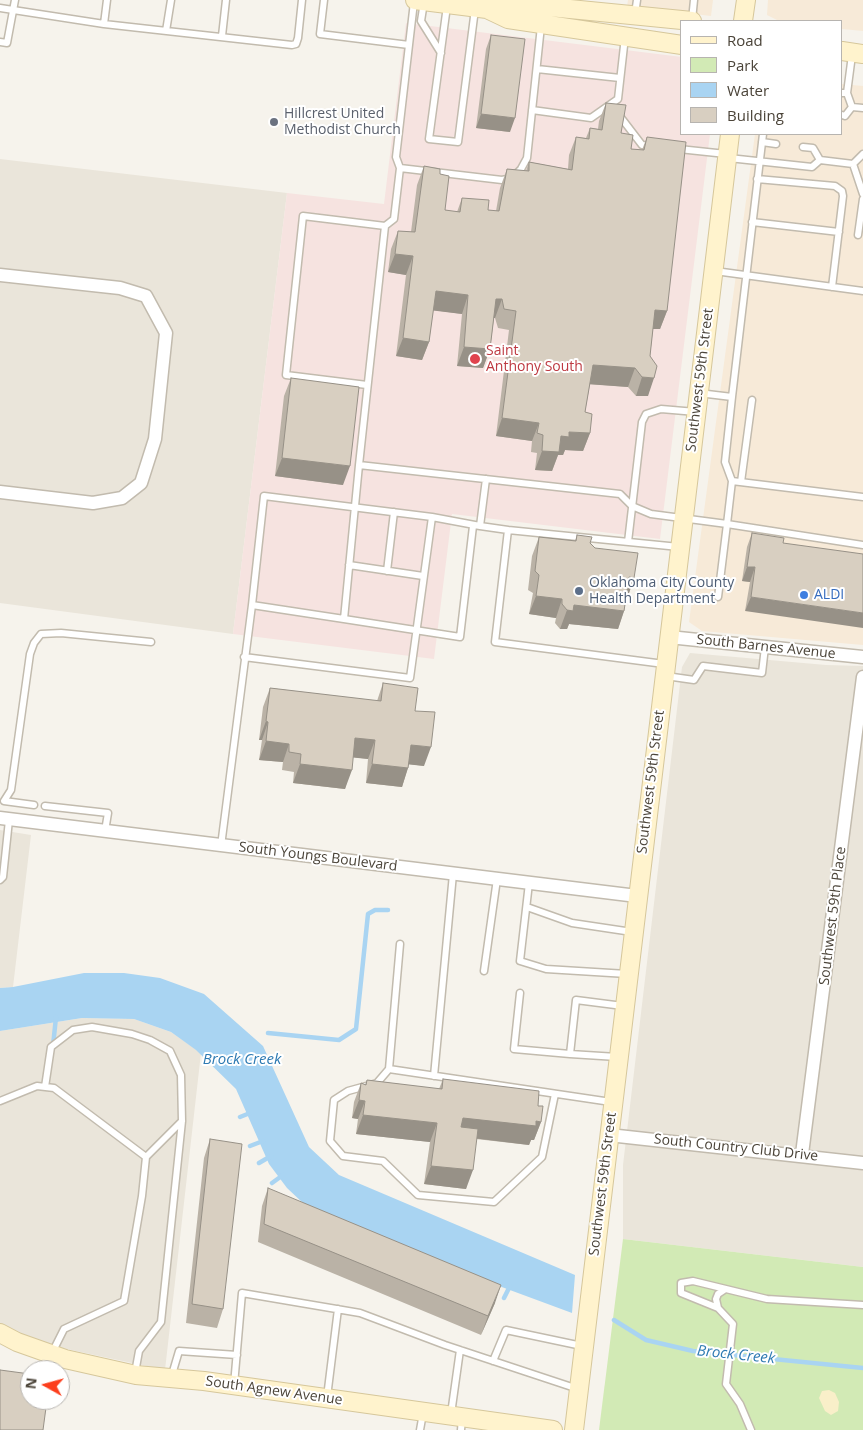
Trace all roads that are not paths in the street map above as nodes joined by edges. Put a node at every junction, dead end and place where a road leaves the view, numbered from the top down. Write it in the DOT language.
graph roads {
  1 [pos="15,0"];
  2 [pos="106,0"];
  3 [pos="171,0"];
  4 [pos="226,0"];
  5 [pos="302,0"];
  6 [pos="324,0"];
  7 [pos="418,0"];
  8 [pos="688,0"];
  9 [pos="694,0"];
  10 [pos="746,0"];
  11 [pos="510,1"];
  12 [pos="448,4"];
  13 [pos="636,7"];
  14 [pos="0,8"];
  15 [pos="481,8"];
  16 [pos="13,10"];
  17 [pos="688,20"];
  18 [pos="692,20"];
  19 [pos="743,20"];
  20 [pos="104,24"];
  21 [pos="542,24"];
  22 [pos="166,31"];
  23 [pos="222,36"];
  24 [pos="625,37"];
  25 [pos="0,42"];
  26 [pos="409,44"];
  27 [pos="680,44"];
  28 [pos="852,52"];
  29 [pos="441,53"];
  30 [pos="537,69"];
  31 [pos="620,78"];
  32 [pos="845,93"];
  33 [pos="611,104"];
  34 [pos="852,107"];
  35 [pos="863,108"];
  36 [pos="532,110"];
  37 [pos="843,116"];
  38 [pos="730,135"];
  39 [pos="763,135"];
  40 [pos="762,142"];
  41 [pos="776,144"];
  42 [pos="661,147"];
  43 [pos="803,147"];
  44 [pos="670,148"];
  45 [pos="863,154"];
  46 [pos="727,156"];
  47 [pos="820,160"];
  48 [pos="759,162"];
  49 [pos="853,164"];
  50 [pos="400,168"];
  51 [pos="757,178"];
  52 [pos="863,194"];
  53 [pos="863,198"];
  54 [pos="752,222"];
  55 [pos="385,226"];
  56 [pos="839,232"];
  57 [pos="858,235"];
  58 [pos="713,270"];
  59 [pos="0,274"];
  60 [pos="748,275"];
  61 [pos="832,287"];
  62 [pos="863,291"];
  63 [pos="367,384"];
  64 [pos="698,393"];
  65 [pos="732,397"];
  66 [pos="752,400"];
  67 [pos="696,412"];
  68 [pos="359,466"];
  69 [pos="486,479"];
  70 [pos="732,481"];
  71 [pos="741,482"];
  72 [pos="0,492"];
  73 [pos="863,497"];
  74 [pos="632,506"];
  75 [pos="355,508"];
  76 [pos="394,512"];
  77 [pos="432,517"];
  78 [pos="683,518"];
  79 [pos="727,524"];
  80 [pos="476,526"];
  81 [pos="508,530"];
  82 [pos="628,542"];
  83 [pos="863,545"];
  84 [pos="680,548"];
  85 [pos="349,565"];
  86 [pos="387,571"];
  87 [pos="423,576"];
  88 [pos="718,597"];
  89 [pos="252,605"];
  90 [pos="344,619"];
  91 [pos="417,629"];
  92 [pos="669,637"];
  93 [pos="150,642"];
  94 [pos="765,647"];
  95 [pos="244,657"];
  96 [pos="863,657"];
  97 [pos="664,670"];
  98 [pos="863,677"];
  99 [pos="2,801"];
  100 [pos="34,805"];
  101 [pos="45,806"];
  102 [pos="3,819"];
  103 [pos="106,831"];
  104 [pos="221,846"];
  105 [pos="454,874"];
  106 [pos="498,879"];
  107 [pos="0,880"];
  108 [pos="529,883"];
  109 [pos="637,896"];
  110 [pos="527,907"];
  111 [pos="633,933"];
  112 [pos="400,944"];
  113 [pos="484,971"];
  114 [pos="628,974"];
  115 [pos="520,993"];
  116 [pos="624,1006"];
  117 [pos="570,1054"];
  118 [pos="618,1057"];
  119 [pos="389,1069"];
  120 [pos="434,1076"];
  121 [pos="45,1087"];
  122 [pos="555,1094"];
  123 [pos="0,1101"];
  124 [pos="613,1102"];
  125 [pos="182,1121"];
  126 [pos="609,1135"];
  127 [pos="802,1154"];
  128 [pos="146,1158"];
  129 [pos="863,1163"];
  130 [pos="724,1290"];
  131 [pos="863,1305"];
  132 [pos="718,1308"];
  133 [pos="338,1309"];
  134 [pos="0,1333"];
  135 [pos="584,1347"];
  136 [pos="460,1350"];
  137 [pos="51,1354"];
  138 [pos="237,1355"];
  139 [pos="493,1361"];
  140 [pos="134,1374"];
  141 [pos="171,1378"];
  142 [pos="234,1386"];
  143 [pos="579,1390"];
  144 [pos="327,1398"];
  145 [pos="423,1412"];
  146 [pos="458,1421"];
  147 [pos="504,1427"];
  148 [pos="420,1430"];
  149 [pos="553,1430"];
  150 [pos="574,1430"];
  151 [pos="750,1430"];
  1 -- 16 [label="lane"];
  2 -- 20 [label="lane"];
  3 -- 22 [label="lane"];
  4 -- 23 [label="lane"];
  5 -- 23 [label="lane"];
  6 -- 26 [label="lane"];
  7 -- 12 [label="main road"];
  7 -- 26 [label="lane"];
  7 -- 29 [label="lane"];
  8 -- 9 [label="lane"];
  9 -- 18 [label="lane"];
  10 -- 19 [label="main road"];
  11 -- 13 [label="main road"];
  11 -- 15 [label="main road"];
  12 -- 15 [label="main road"];
  12 -- 29 [label="lane"];
  13 -- 17 [label="main road"];
  14 -- 16 [label="lane"];
  15 -- 21 [label="main road"];
  15 -- 29 [label="lane"];
  16 -- 20 [label="lane"];
  16 -- 25 [label="lane"];
  20 -- 22 [label="lane"];
  21 -- 24 [label="main road"];
  21 -- 30 [label="lane"];
  22 -- 23 [label="lane"];
  24 -- 27 [label="main road"];
  24 -- 31 [label="lane"];
  26 -- 50 [label="lane"];
  28 -- 32 [label="lane"];
  30 -- 31 [label="lane"];
  30 -- 36 [label="lane"];
  31 -- 33 [label="lane"];
  32 -- 34 [label="lane"];
  33 -- 36 [label="lane"];
  33 -- 42 [label="lane"];
  34 -- 35 [label="lane"];
  34 -- 37 [label="lane"];
  36 -- 50 [label="lane"];
  38 -- 46 [label="main road, Southwest 59th Street"];
  39 -- 40 [label="lane"];
  40 -- 41 [label="lane"];
  40 -- 48 [label="lane"];
  43 -- 47 [label="lane"];
  44 -- 46 [label="lane"];
  45 -- 49 [label="lane"];
  46 -- 48 [label="lane"];
  46 -- 58 [label="main road, Southwest 59th Street"];
  47 -- 48 [label="lane"];
  47 -- 49 [label="lane"];
  48 -- 51 [label="lane"];
  49 -- 52 [label="lane"];
  50 -- 55 [label="lane"];
  51 -- 54 [label="lane"];
  51 -- 56 [label="lane"];
  53 -- 57 [label="lane"];
  54 -- 56 [label="lane"];
  54 -- 60 [label="lane"];
  55 -- 63 [label="lane"];
  55 -- 63 [label="lane"];
  56 -- 61 [label="lane"];
  58 -- 60 [label="lane"];
  58 -- 64 [label="main road, Southwest 59th Street"];
  59 -- 72 [label="street"];
  60 -- 61 [label="lane"];
  60 -- 65 [label="lane"];
  61 -- 62 [label="lane"];
  63 -- 68 [label="lane"];
  64 -- 65 [label="lane"];
  64 -- 67 [label="main road, Southwest 59th Street"];
  65 -- 70 [label="lane"];
  66 -- 71 [label="lane"];
  67 -- 74 [label="lane"];
  67 -- 78 [label="main road, Southwest 59th Street"];
  68 -- 69 [label="lane"];
  68 -- 75 [label="lane"];
  69 -- 74 [label="lane"];
  69 -- 80 [label="lane"];
  70 -- 71 [label="lane"];
  70 -- 79 [label="lane"];
  71 -- 73 [label="lane"];
  74 -- 78 [label="lane"];
  74 -- 82 [label="lane"];
  75 -- 76 [label="lane"];
  75 -- 85 [label="lane"];
  75 -- 89 [label="lane"];
  76 -- 77 [label="lane"];
  76 -- 86 [label="lane"];
  77 -- 80 [label="lane"];
  77 -- 87 [label="lane"];
  78 -- 79 [label="lane"];
  78 -- 84 [label="main road, Southwest 59th Street"];
  79 -- 83 [label="lane"];
  79 -- 88 [label="lane"];
  80 -- 81 [label="lane"];
  80 -- 91 [label="lane"];
  81 -- 82 [label="lane"];
  81 -- 97 [label="lane"];
  82 -- 84 [label="lane"];
  84 -- 92 [label="main road, Southwest 59th Street"];
  85 -- 86 [label="lane"];
  85 -- 90 [label="lane"];
  86 -- 87 [label="lane"];
  87 -- 91 [label="lane"];
  89 -- 90 [label="lane"];
  89 -- 95 [label="lane"];
  90 -- 91 [label="lane"];
  91 -- 95 [label="lane"];
  92 -- 94 [label="street, South Barnes Avenue"];
  92 -- 97 [label="main road, Southwest 59th Street"];
  93 -- 99 [label="lane"];
  94 -- 96 [label="street, South Barnes Avenue"];
  94 -- 97 [label="lane"];
  95 -- 104 [label="lane"];
  97 -- 109 [label="main road, Southwest 59th Street"];
  98 -- 127 [label="street, Southwest 59th Place"];
  99 -- 100 [label="lane"];
  99 -- 102 [label="lane"];
  101 -- 103 [label="lane"];
  102 -- 103 [label="street, South Youngs Boulevard"];
  102 -- 107 [label="lane"];
  103 -- 104 [label="street, South Youngs Boulevard"];
  104 -- 105 [label="street, South Youngs Boulevard"];
  105 -- 106 [label="street, South Youngs Boulevard"];
  105 -- 120 [label="lane"];
  106 -- 108 [label="street, South Youngs Boulevard"];
  106 -- 113 [label="lane"];
  108 -- 109 [label="street, South Youngs Boulevard"];
  108 -- 110 [label="lane"];
  109 -- 111 [label="main road, Southwest 59th Street"];
  110 -- 111 [label="lane"];
  110 -- 114 [label="lane"];
  111 -- 114 [label="main road, Southwest 59th Street"];
  112 -- 119 [label="lane"];
  114 -- 116 [label="main road, Southwest 59th Street"];
  115 -- 117 [label="lane"];
  116 -- 117 [label="lane"];
  116 -- 118 [label="main road, Southwest 59th Street"];
  117 -- 118 [label="lane"];
  118 -- 124 [label="main road, Southwest 59th Street"];
  119 -- 120 [label="lane"];
  119 -- 122 [label="lane"];
  120 -- 122 [label="lane"];
  121 -- 123 [label="lane"];
  121 -- 125 [label="lane"];
  121 -- 128 [label="lane"];
  122 -- 124 [label="lane"];
  124 -- 126 [label="main road, Southwest 59th Street"];
  125 -- 128 [label="lane"];
  125 -- 140 [label="lane"];
  126 -- 127 [label="street, South Country Club Drive"];
  126 -- 135 [label="main road, Southwest 59th Street"];
  127 -- 129 [label="street, South Country Club Drive"];
  128 -- 137 [label="lane"];
  130 -- 131 [label="lane"];
  130 -- 132 [label="lane"];
  130 -- 132 [label="lane"];
  132 -- 151 [label="lane"];
  133 -- 136 [label="lane"];
  133 -- 138 [label="lane"];
  133 -- 144 [label="lane"];
  134 -- 137 [label="main road, South Agnew Avenue"];
  135 -- 139 [label="lane"];
  135 -- 143 [label="main road, Southwest 59th Street"];
  136 -- 139 [label="lane"];
  136 -- 146 [label="lane"];
  137 -- 140 [label="main road, South Agnew Avenue"];
  138 -- 141 [label="lane"];
  138 -- 142 [label="lane"];
  139 -- 143 [label="lane"];
  140 -- 141 [label="main road, South Agnew Avenue"];
  141 -- 142 [label="main road, South Agnew Avenue"];
  142 -- 144 [label="main road, South Agnew Avenue"];
  143 -- 150 [label="main road, Southwest 59th Street"];
  144 -- 145 [label="main road, South Agnew Avenue"];
  145 -- 146 [label="main road, South Agnew Avenue"];
  145 -- 148 [label="lane"];
  146 -- 147 [label="main road, South Agnew Avenue"];
  147 -- 149 [label="main road, South Agnew Avenue"];
}
